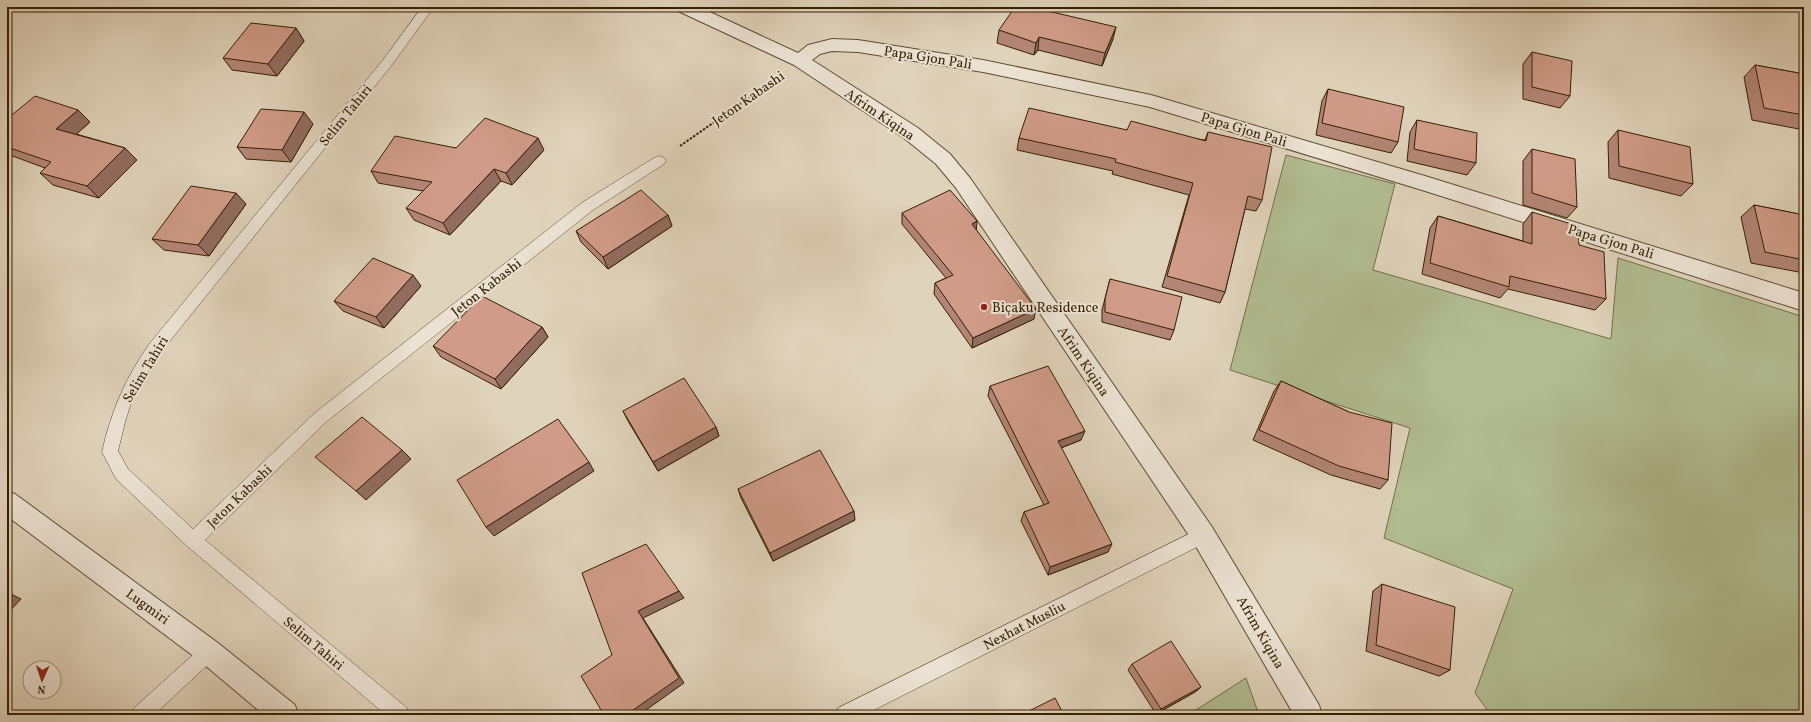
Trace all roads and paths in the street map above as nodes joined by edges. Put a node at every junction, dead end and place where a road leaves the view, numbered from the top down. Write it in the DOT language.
graph roads {
  1 [pos="428,7"];
  2 [pos="684,7"];
  3 [pos="800,61"];
  4 [pos="659,162"];
  5 [pos="1804,302"];
  6 [pos="7,502"];
  7 [pos="1203,536"];
  8 [pos="192,540"];
  9 [pos="209,652"];
  10 [pos="141,715"];
  11 [pos="285,715"];
  12 [pos="400,715"];
  13 [pos="845,715"];
  14 [pos="1309,715"];
  1 -- 8 [label="lane, Selim Tahiri"];
  2 -- 3 [label="street"];
  3 -- 4 [label="path, Jeton Kabashi"];
  3 -- 5 [label="street, Papa Gjon Pali"];
  3 -- 7 [label="street, Afrim Kiqina"];
  4 -- 8 [label="lane, Jeton Kabashi"];
  6 -- 9 [label="street, Lugmiri"];
  7 -- 13 [label="lane, Nexhat Musliu"];
  7 -- 14 [label="street, Afrim Kiqina"];
  8 -- 12 [label="lane, Selim Tahiri"];
  9 -- 10 [label="lane"];
  9 -- 11 [label="street, Lugmiri"];
}
